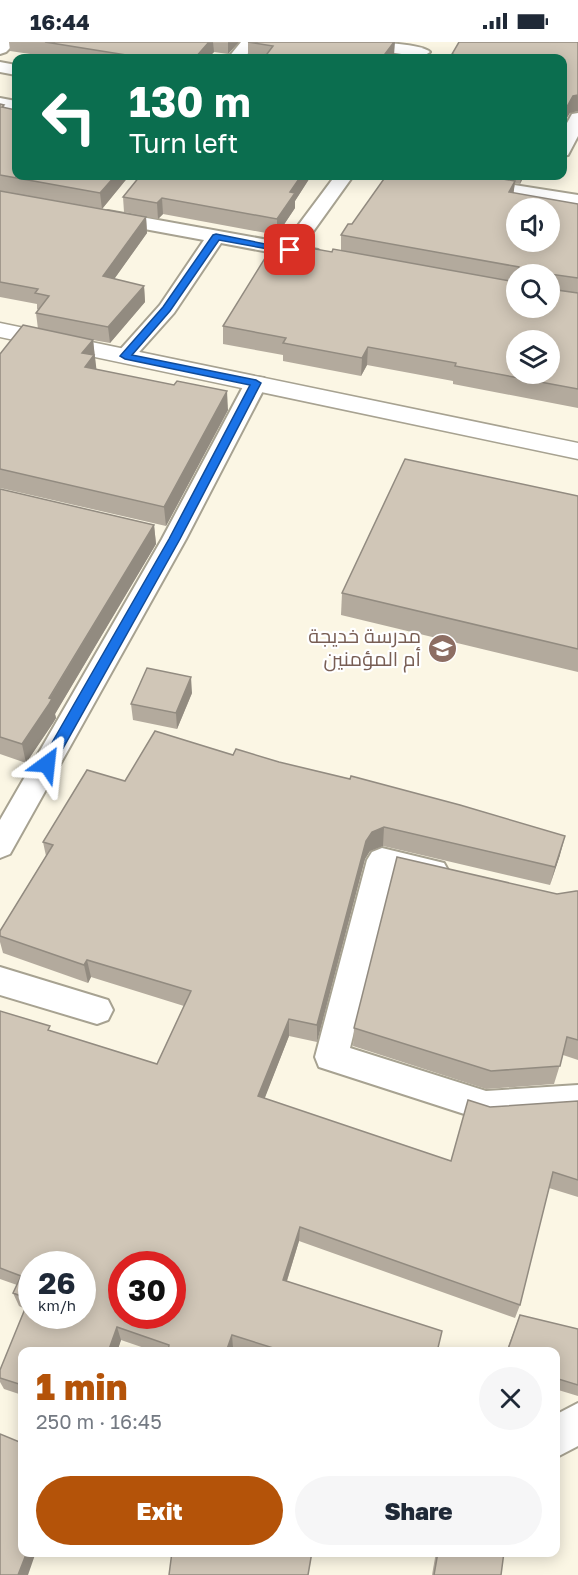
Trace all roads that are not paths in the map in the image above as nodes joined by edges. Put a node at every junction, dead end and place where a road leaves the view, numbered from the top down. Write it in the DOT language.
graph roads {
  1 [pos="8,42"];
  2 [pos="250,42"];
  3 [pos="354,42"];
  4 [pos="0,49"];
  5 [pos="423,51"];
  6 [pos="240,54"];
  7 [pos="578,118"];
  8 [pos="567,141"];
  9 [pos="341,180"];
  10 [pos="453,180"];
  11 [pos="548,180"];
  12 [pos="541,194"];
  13 [pos="121,201"];
  14 [pos="578,201"];
  15 [pos="86,213"];
  16 [pos="108,217"];
  17 [pos="216,237"];
  18 [pos="290,250"];
  19 [pos="324,256"];
  20 [pos="0,330"];
  21 [pos="125,356"];
  22 [pos="256,383"];
  23 [pos="578,451"];
  24 [pos="0,846"];
  25 [pos="461,879"];
  26 [pos="0,981"];
  27 [pos="97,1010"];
  28 [pos="578,1100"];
  29 [pos="578,1422"];
  30 [pos="560,1435"];
  1 -- 4 [label="street"];
  2 -- 6 [label="street"];
  3 -- 5 [label="street"];
  7 -- 8 [label="street"];
  9 -- 18 [label="street"];
  10 -- 12 [label="street"];
  11 -- 12 [label="street"];
  12 -- 14 [label="street"];
  13 -- 16 [label="street"];
  15 -- 16 [label="street"];
  16 -- 17 [label="street"];
  17 -- 18 [label="street"];
  17 -- 21 [label="street"];
  18 -- 19 [label="street"];
  20 -- 21 [label="main road"];
  21 -- 22 [label="main road"];
  22 -- 23 [label="main road"];
  22 -- 24 [label="street"];
  25 -- 28 [label="street"];
  26 -- 27 [label="street"];
  29 -- 30 [label="street"];
}
